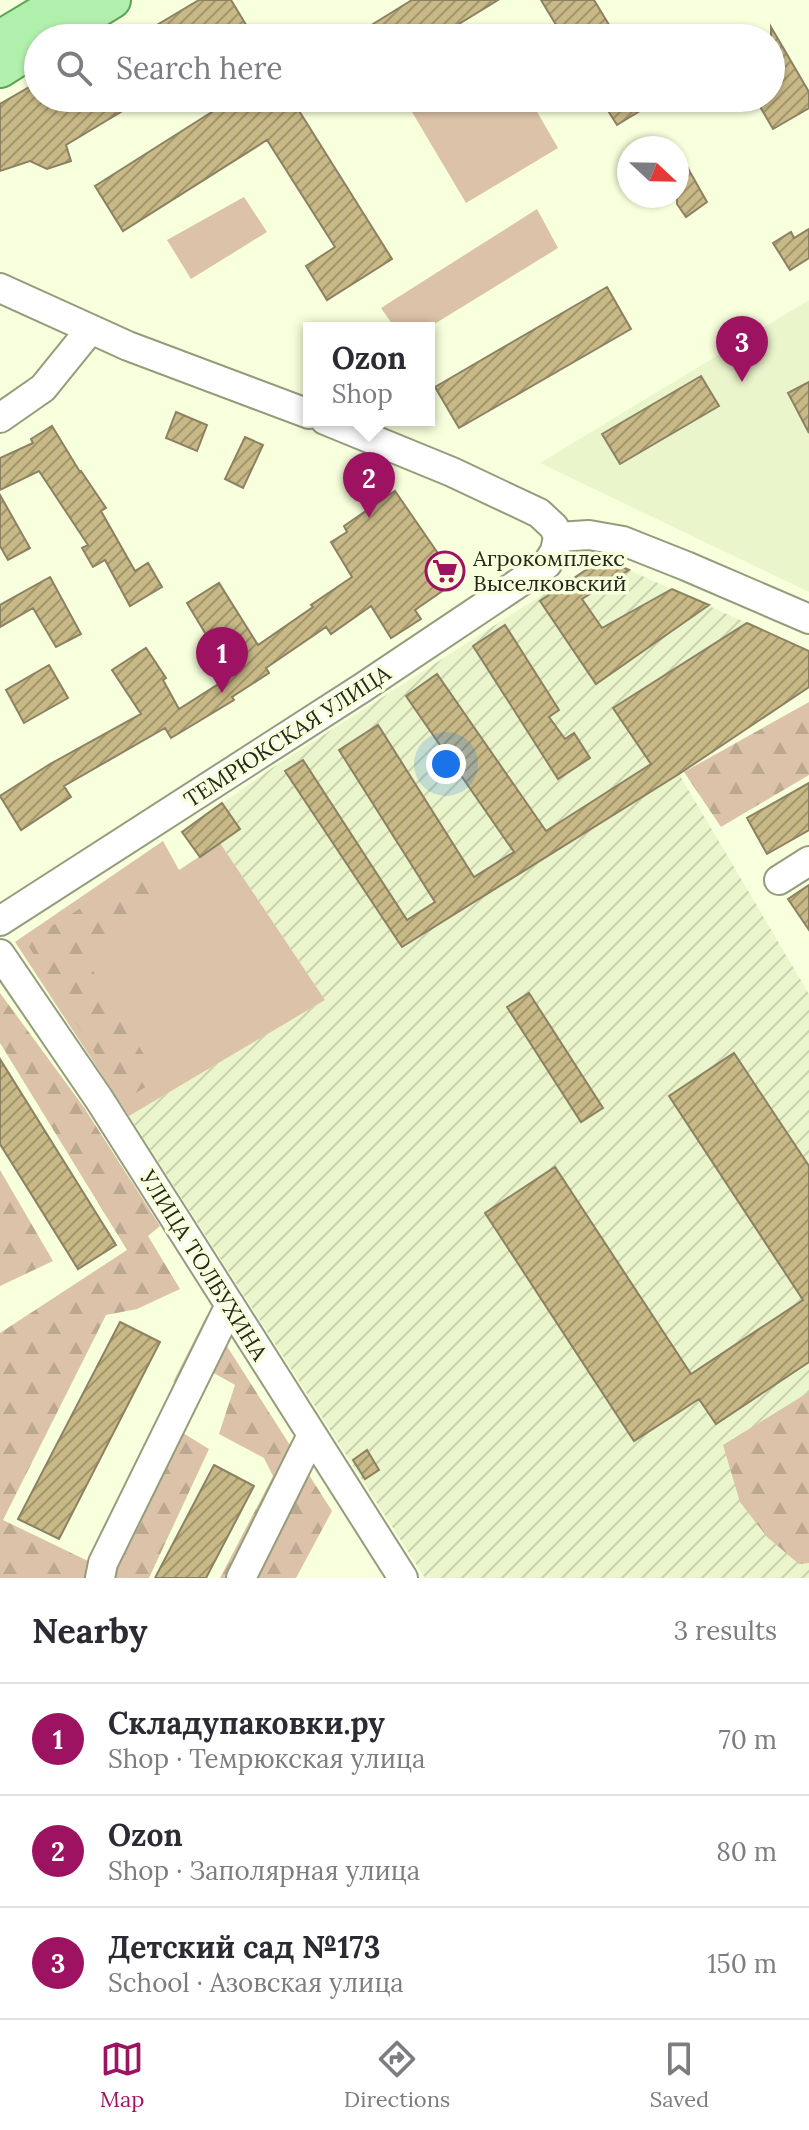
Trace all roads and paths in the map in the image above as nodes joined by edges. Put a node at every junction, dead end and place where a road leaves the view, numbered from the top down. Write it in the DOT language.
graph roads {
  1 [pos="65,0"];
  2 [pos="112,0"];
  3 [pos="25,24"];
  4 [pos="73,24"];
  5 [pos="24,25"];
  6 [pos="0,39"];
  7 [pos="24,54"];
  8 [pos="0,69"];
  9 [pos="0,288"];
  10 [pos="90,330"];
  11 [pos="303,412"];
  12 [pos="0,418"];
  13 [pos="341,426"];
  14 [pos="558,537"];
  15 [pos="809,619"];
  16 [pos="809,861"];
  17 [pos="779,880"];
  18 [pos="0,921"];
  19 [pos="0,954"];
  20 [pos="230,1305"];
  21 [pos="312,1435"];
  22 [pos="401,1577"];
  23 [pos="100,1578"];
  24 [pos="241,1578"];
  1 -- 3 [label="main road"];
  2 -- 4 [label="main road"];
  5 -- 6 [label="main road"];
  7 -- 8 [label="main road"];
  9 -- 10 [label="street"];
  10 -- 11 [label="street"];
  10 -- 12 [label="street"];
  13 -- 14 [label="street"];
  14 -- 15 [label="street"];
  14 -- 18 [label="street, ТЕМРЮКСКАЯ УЛИЦА"];
  16 -- 17 [label="street"];
  19 -- 20 [label="street, УЛИЦА ТОЛБУХИНА"];
  20 -- 21 [label="street, УЛИЦА ТОЛБУХИНА"];
  20 -- 23 [label="street"];
  21 -- 22 [label="street, УЛИЦА ТОЛБУХИНА"];
  21 -- 24 [label="street"];
}
